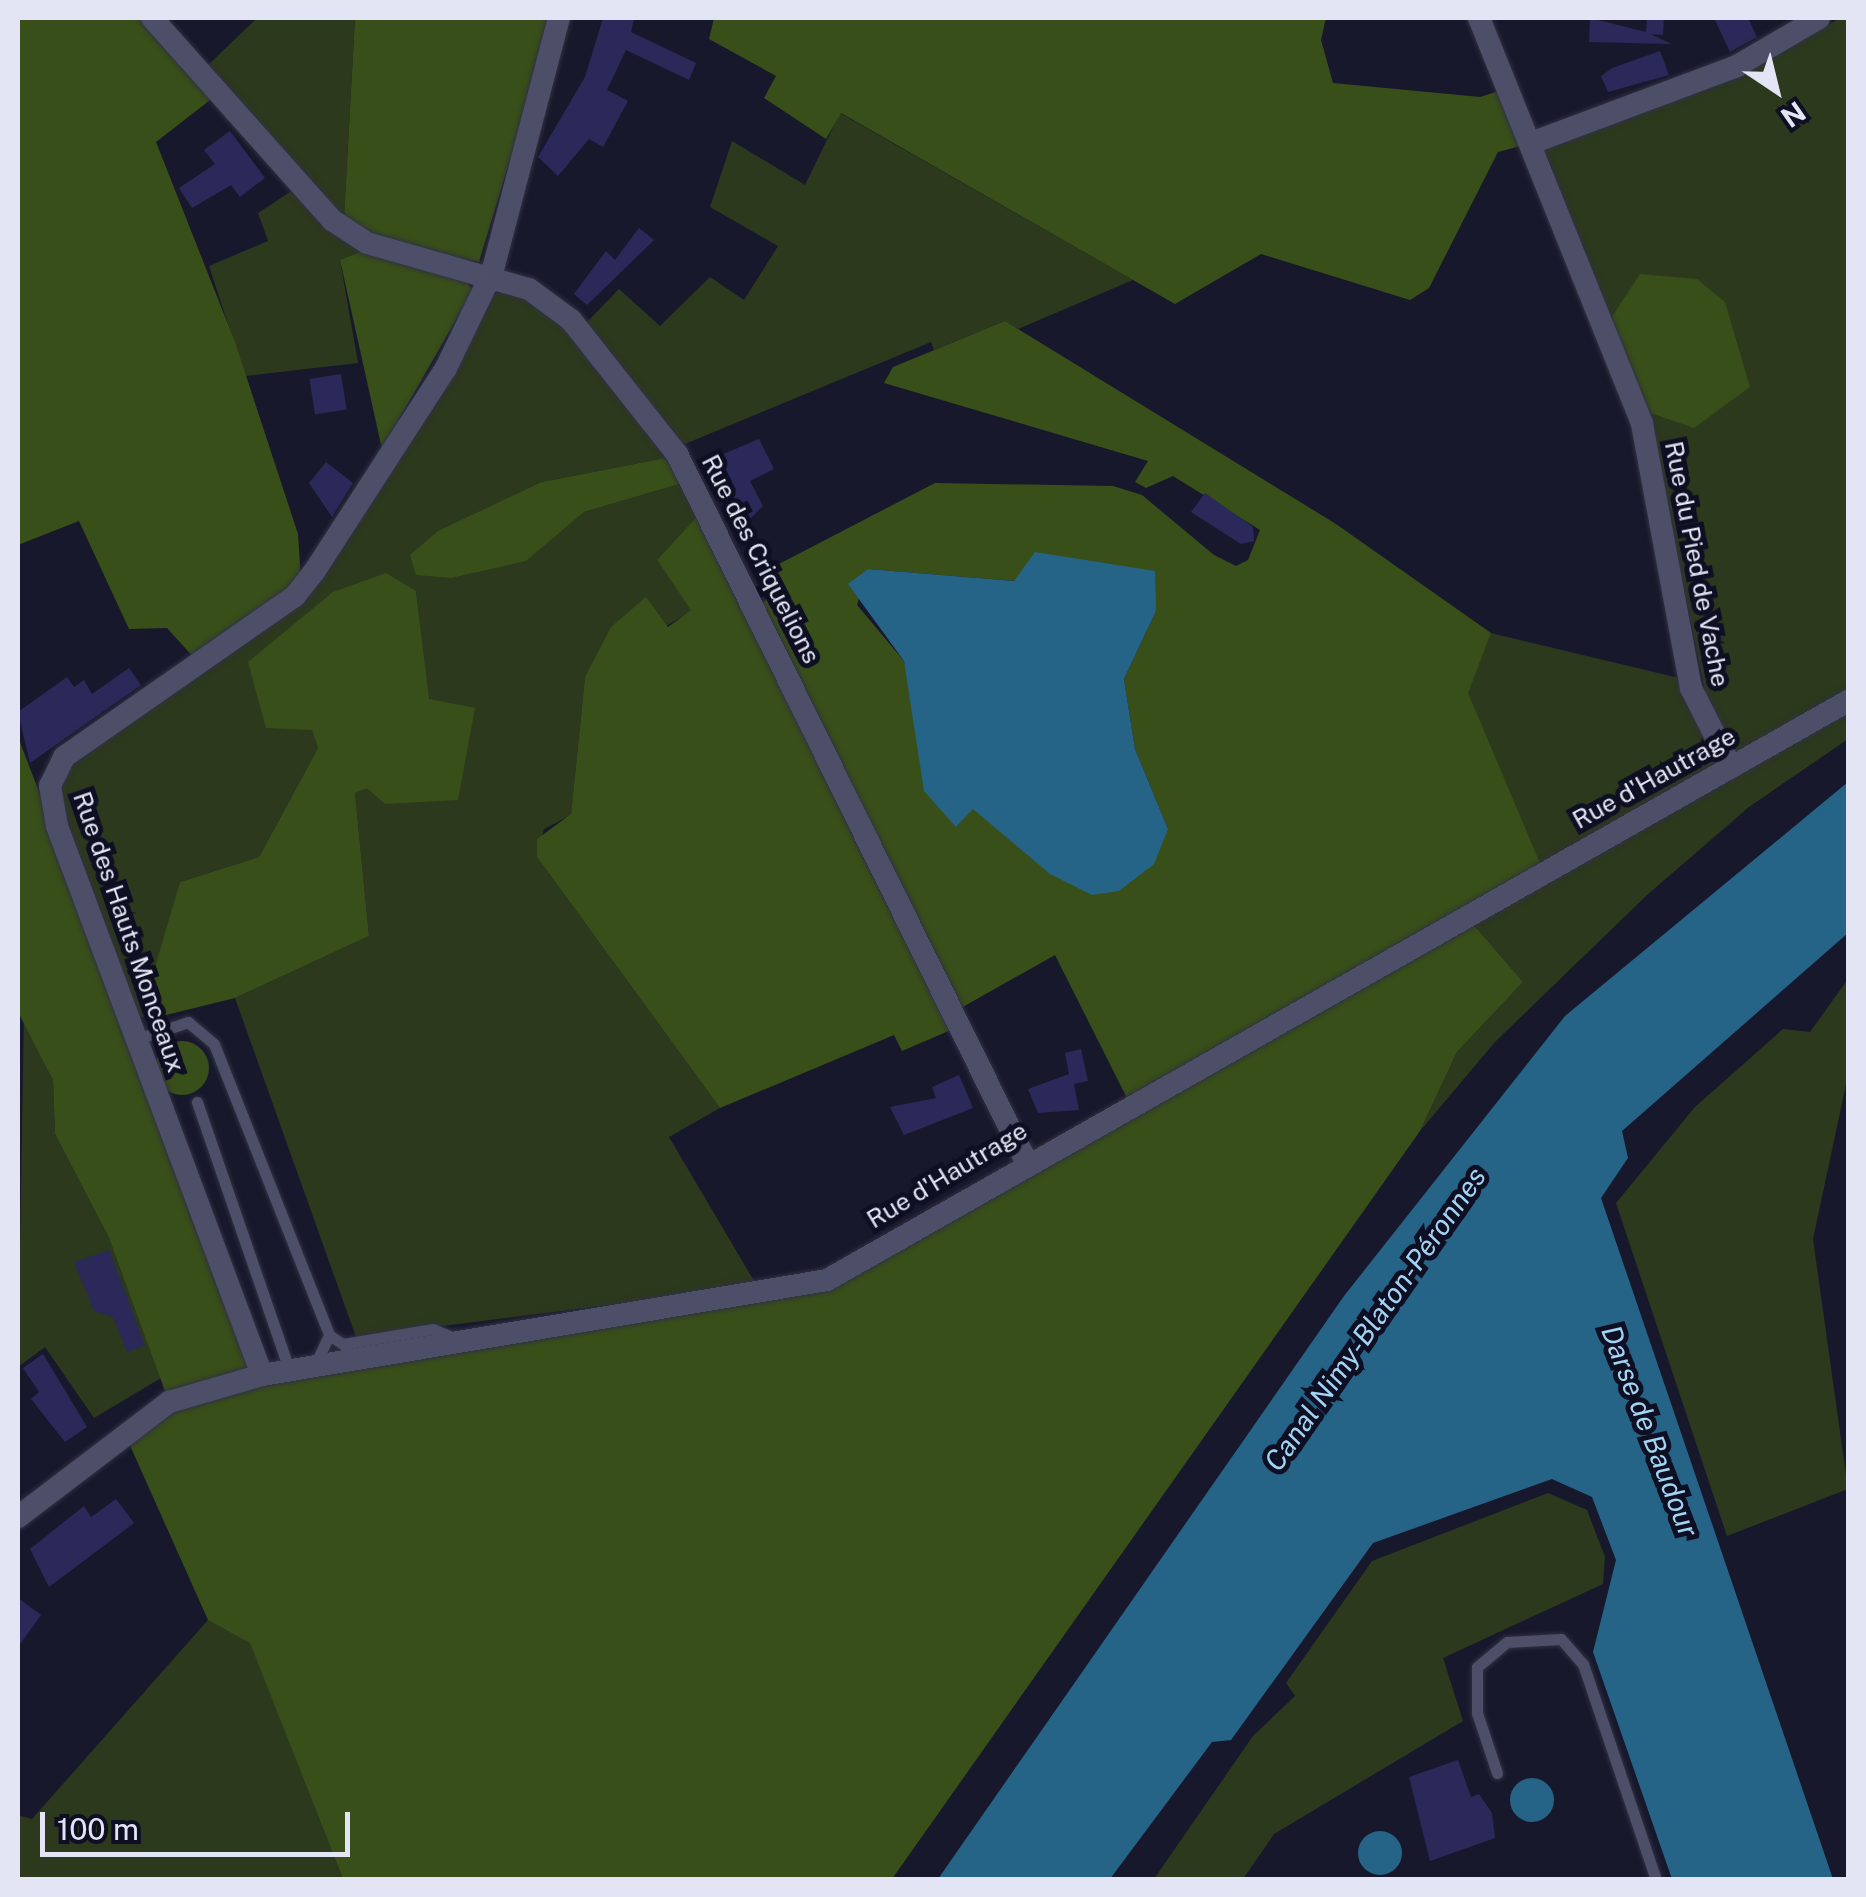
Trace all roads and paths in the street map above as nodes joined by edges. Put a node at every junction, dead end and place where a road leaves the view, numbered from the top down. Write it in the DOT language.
graph roads {
  1 [pos="152,18"];
  2 [pos="559,18"];
  3 [pos="1480,18"];
  4 [pos="1819,18"];
  5 [pos="1534,142"];
  6 [pos="492,272"];
  7 [pos="1848,701"];
  8 [pos="1731,767"];
  9 [pos="136,1039"];
  10 [pos="197,1102"];
  11 [pos="1026,1159"];
  12 [pos="329,1335"];
  13 [pos="460,1340"];
  14 [pos="314,1364"];
  15 [pos="289,1369"];
  16 [pos="262,1375"];
  17 [pos="18,1517"];
  18 [pos="1497,1773"];
  19 [pos="1656,1880"];
  1 -- 6 [label="street, Rue des Criquelions"];
  2 -- 6 [label="street, Rue des Hauts Monceaux"];
  3 -- 5 [label="street, Rue du Pied de Vache"];
  4 -- 5 [label="street"];
  5 -- 8 [label="street, Rue du Pied de Vache"];
  6 -- 9 [label="street, Rue des Hauts Monceaux"];
  6 -- 11 [label="street, Rue des Criquelions"];
  7 -- 8 [label="street, Rue d'Hautrage"];
  8 -- 11 [label="street, Rue d'Hautrage"];
  9 -- 12 [label="lane"];
  9 -- 16 [label="street, Rue des Hauts Monceaux"];
  10 -- 15 [label="lane"];
  11 -- 13 [label="street, Rue d'Hautrage"];
  12 -- 13 [label="lane"];
  12 -- 14 [label="lane"];
  13 -- 14 [label="street, Rue d'Hautrage"];
  14 -- 15 [label="street, Rue d'Hautrage"];
  15 -- 16 [label="street, Rue d'Hautrage"];
  16 -- 17 [label="street, Rue d'Hautrage"];
  18 -- 19 [label="lane"];
}
